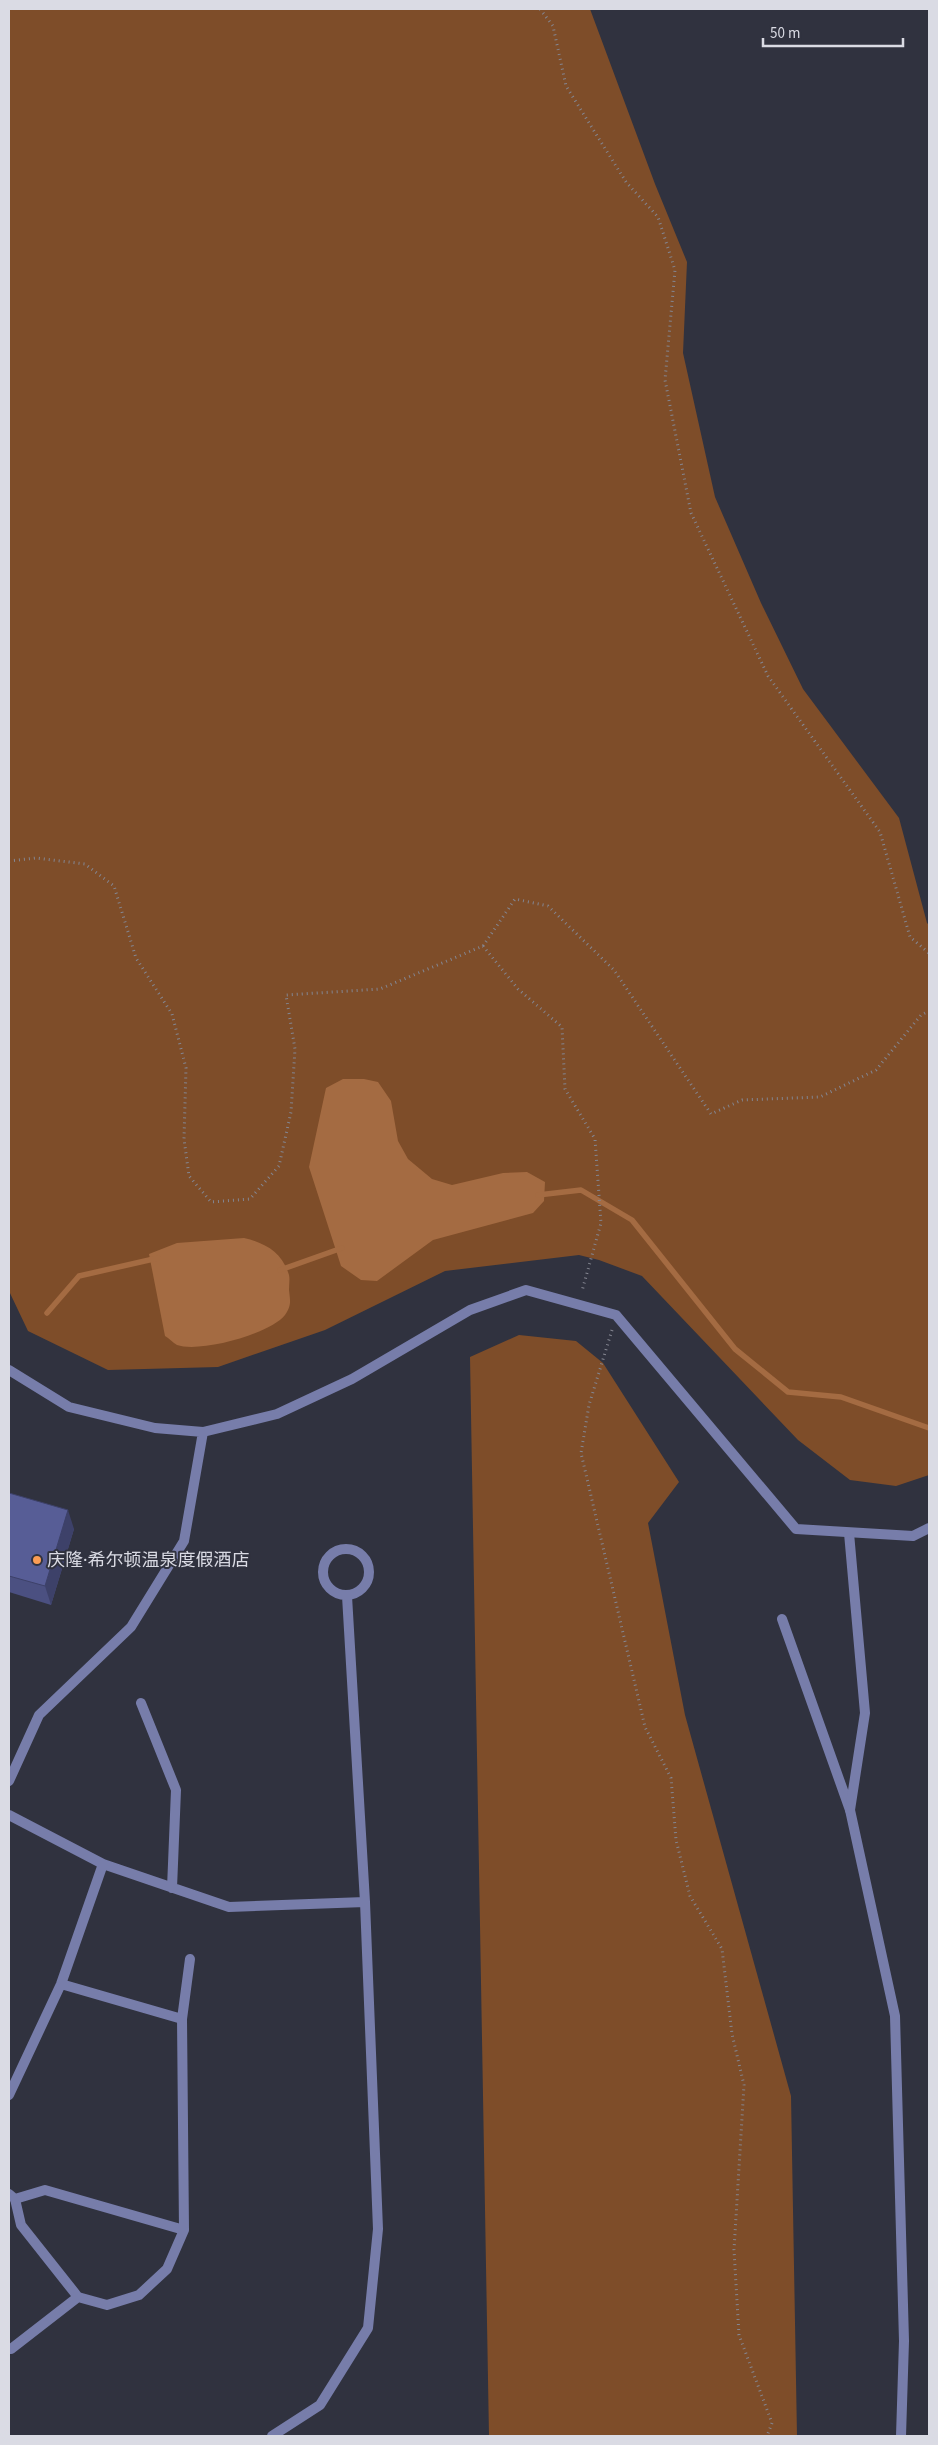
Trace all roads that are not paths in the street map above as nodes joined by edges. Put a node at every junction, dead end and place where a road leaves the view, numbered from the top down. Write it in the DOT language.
graph roads {
  1 [pos="9,1370"];
  2 [pos="203,1432"];
  3 [pos="929,1528"];
  4 [pos="849,1532"];
  5 [pos="346,1596"];
  6 [pos="782,1619"];
  7 [pos="141,1703"];
  8 [pos="9,1781"];
  9 [pos="850,1810"];
  10 [pos="9,1815"];
  11 [pos="103,1864"];
  12 [pos="172,1888"];
  13 [pos="365,1902"];
  14 [pos="190,1959"];
  15 [pos="61,1984"];
  16 [pos="182,2019"];
  17 [pos="9,2095"];
  18 [pos="12,2196"];
  19 [pos="184,2230"];
  20 [pos="78,2297"];
  21 [pos="10,2349"];
  22 [pos="272,2436"];
  23 [pos="901,2436"];
  1 -- 2 [label="street"];
  2 -- 4 [label="street"];
  2 -- 8 [label="street"];
  3 -- 4 [label="street"];
  4 -- 9 [label="street"];
  5 -- 5 [label="street"];
  5 -- 13 [label="street"];
  6 -- 9 [label="street"];
  7 -- 12 [label="street"];
  9 -- 23 [label="street"];
  10 -- 11 [label="street"];
  11 -- 12 [label="street"];
  11 -- 15 [label="street"];
  12 -- 13 [label="street"];
  13 -- 22 [label="street"];
  14 -- 16 [label="street"];
  15 -- 16 [label="street"];
  15 -- 17 [label="street"];
  16 -- 19 [label="street"];
  18 -- 19 [label="street"];
  18 -- 20 [label="street"];
  19 -- 20 [label="street"];
  20 -- 21 [label="street"];
}
